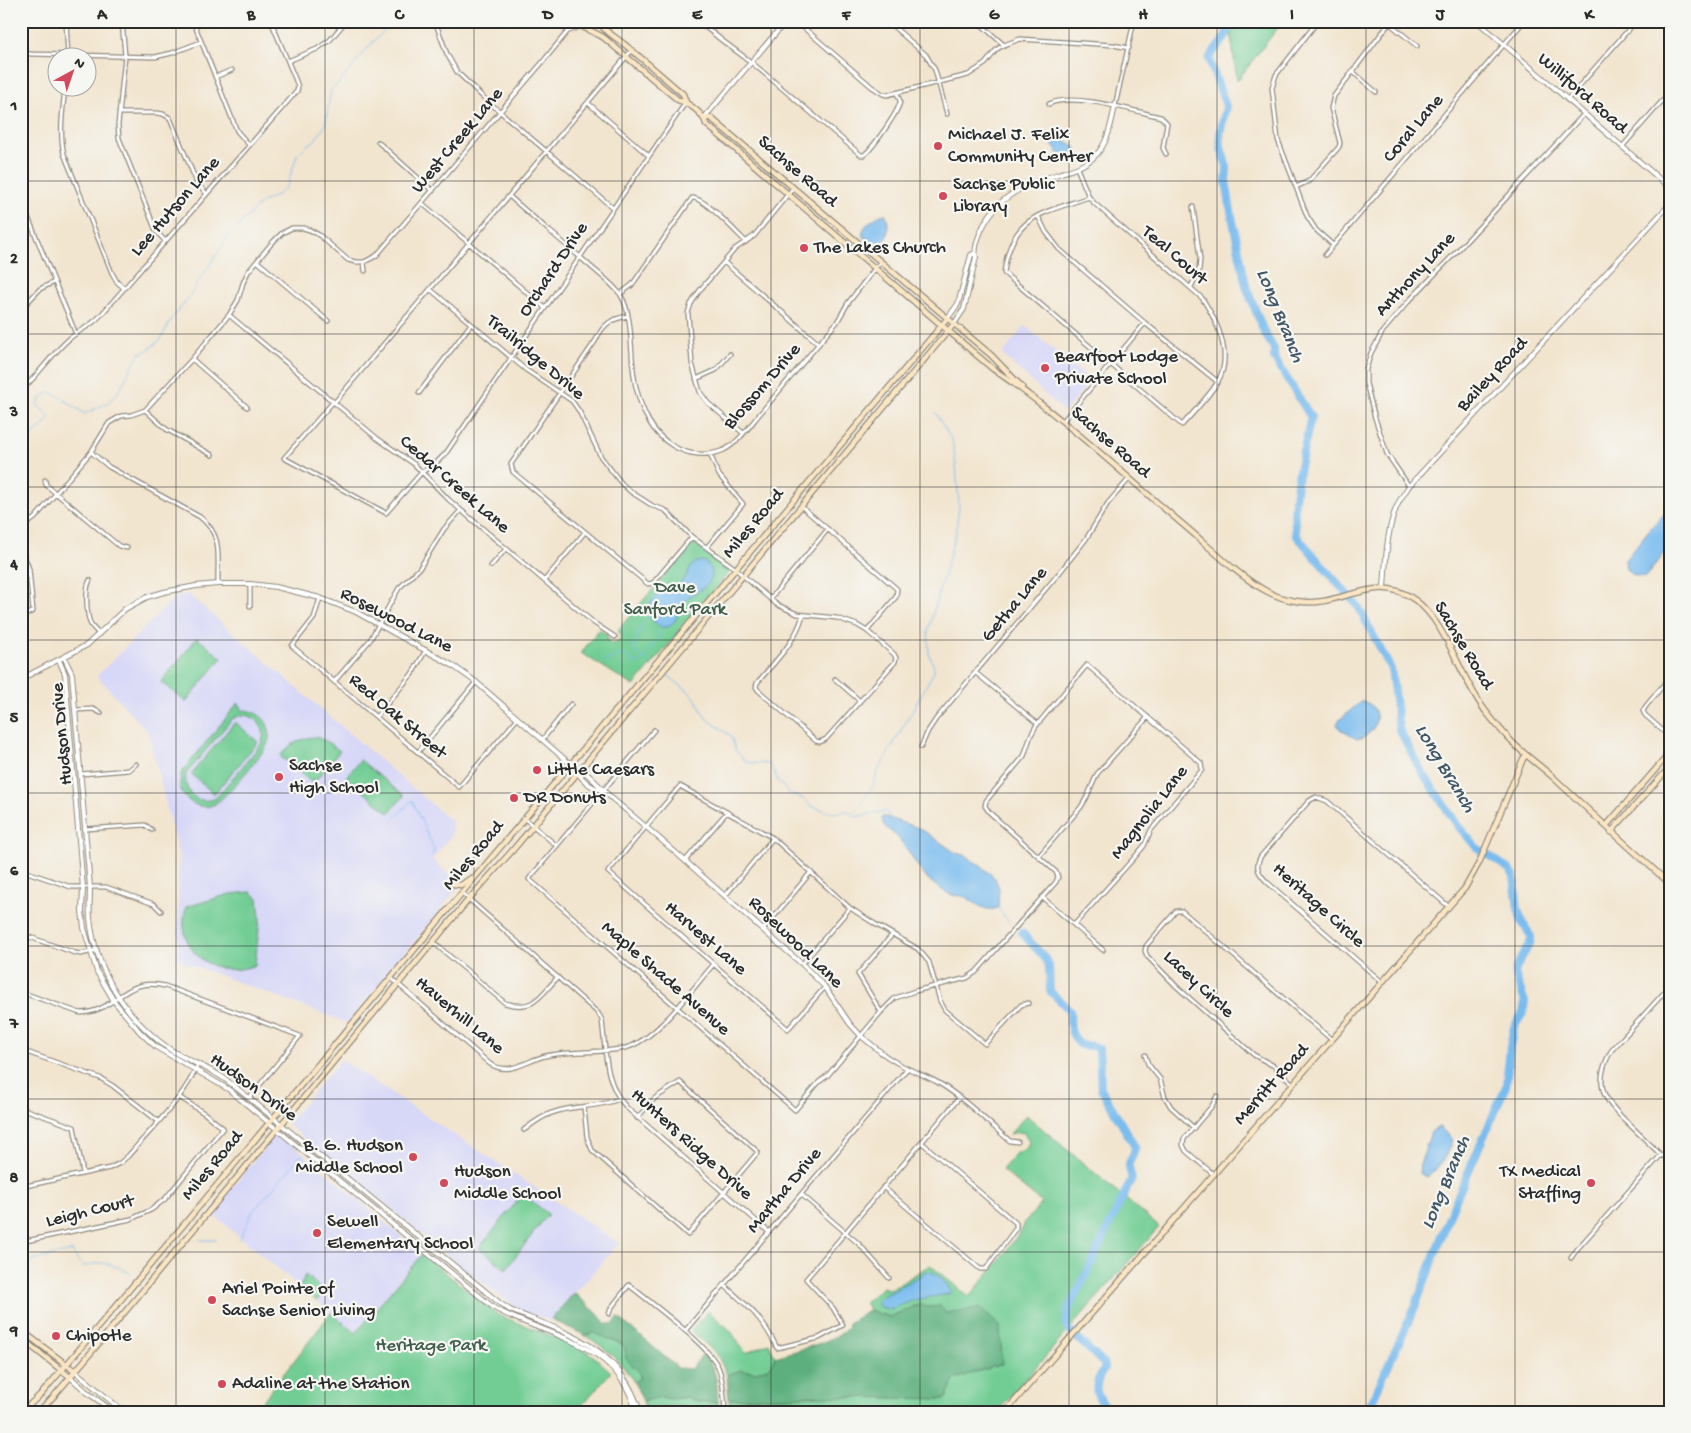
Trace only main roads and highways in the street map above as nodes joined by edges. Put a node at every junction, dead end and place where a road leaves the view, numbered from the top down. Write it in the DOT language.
graph roads {
  1 [pos="574,21"];
  2 [pos="597,21"];
  3 [pos="583,27"];
  4 [pos="686,102"];
  5 [pos="704,118"];
  6 [pos="947,319"];
  7 [pos="954,324"];
  8 [pos="942,325"];
  9 [pos="949,331"];
  10 [pos="1027,392"];
  11 [pos="836,450"];
  12 [pos="844,456"];
  13 [pos="666,651"];
  14 [pos="674,658"];
  15 [pos="1670,752"];
  16 [pos="1526,755"];
  17 [pos="1670,767"];
  18 [pos="1606,826"];
  19 [pos="1611,832"];
  20 [pos="478,873"];
  21 [pos="453,884"];
  22 [pos="1670,884"];
  23 [pos="323,1060"];
  24 [pos="330,1066"];
  25 [pos="21,1330"];
  26 [pos="21,1338"];
  27 [pos="66,1365"];
  28 [pos="61,1370"];
  29 [pos="75,1371"];
  30 [pos="70,1377"];
  31 [pos="22,1412"];
  32 [pos="38,1412"];
  33 [pos="1005,1412"];
  1 -- 3 [label="main road, Sachse Road"];
  2 -- 3 [label="main road"];
  2 -- 4 [label="main road, Sachse Road"];
  3 -- 4 [label="main road, Sachse Road"];
  4 -- 5 [label="main road, Sachse Road"];
  5 -- 6 [label="main road, Sachse Road"];
  5 -- 8 [label="main road, Sachse Road"];
  6 -- 7 [label="main road, Sachse Road"];
  6 -- 8 [label="main road, Miles Road"];
  7 -- 9 [label="main road, Miles Road"];
  7 -- 10 [label="main road, Sachse Road"];
  8 -- 9 [label="main road, Sachse Road"];
  8 -- 11 [label="main road, Miles Road"];
  9 -- 10 [label="main road, Sachse Road"];
  9 -- 12 [label="main road, Miles Road"];
  10 -- 16 [label="main road, Sachse Road"];
  11 -- 12 [label="main road"];
  11 -- 13 [label="main road, Miles Road"];
  12 -- 14 [label="main road, Miles Road"];
  13 -- 14 [label="main road"];
  13 -- 20 [label="main road, Miles Road"];
  14 -- 24 [label="main road, Miles Road"];
  15 -- 18 [label="main road"];
  16 -- 18 [label="main road, Sachse Road"];
  16 -- 33 [label="main road, Merritt Road"];
  17 -- 19 [label="main road"];
  18 -- 19 [label="main road, Sachse Road"];
  19 -- 22 [label="main road, Sachse Road"];
  20 -- 21 [label="main road"];
  20 -- 23 [label="main road, Miles Road"];
  23 -- 24 [label="main road"];
  23 -- 27 [label="main road, Miles Road"];
  24 -- 29 [label="main road, Miles Road"];
  25 -- 27 [label="main road"];
  26 -- 28 [label="main road"];
  27 -- 28 [label="main road, Miles Road"];
  27 -- 29 [label="main road"];
  28 -- 30 [label="main road"];
  28 -- 31 [label="main road, Miles Road"];
  29 -- 30 [label="main road, Miles Road"];
  30 -- 32 [label="main road, Miles Road"];
}
